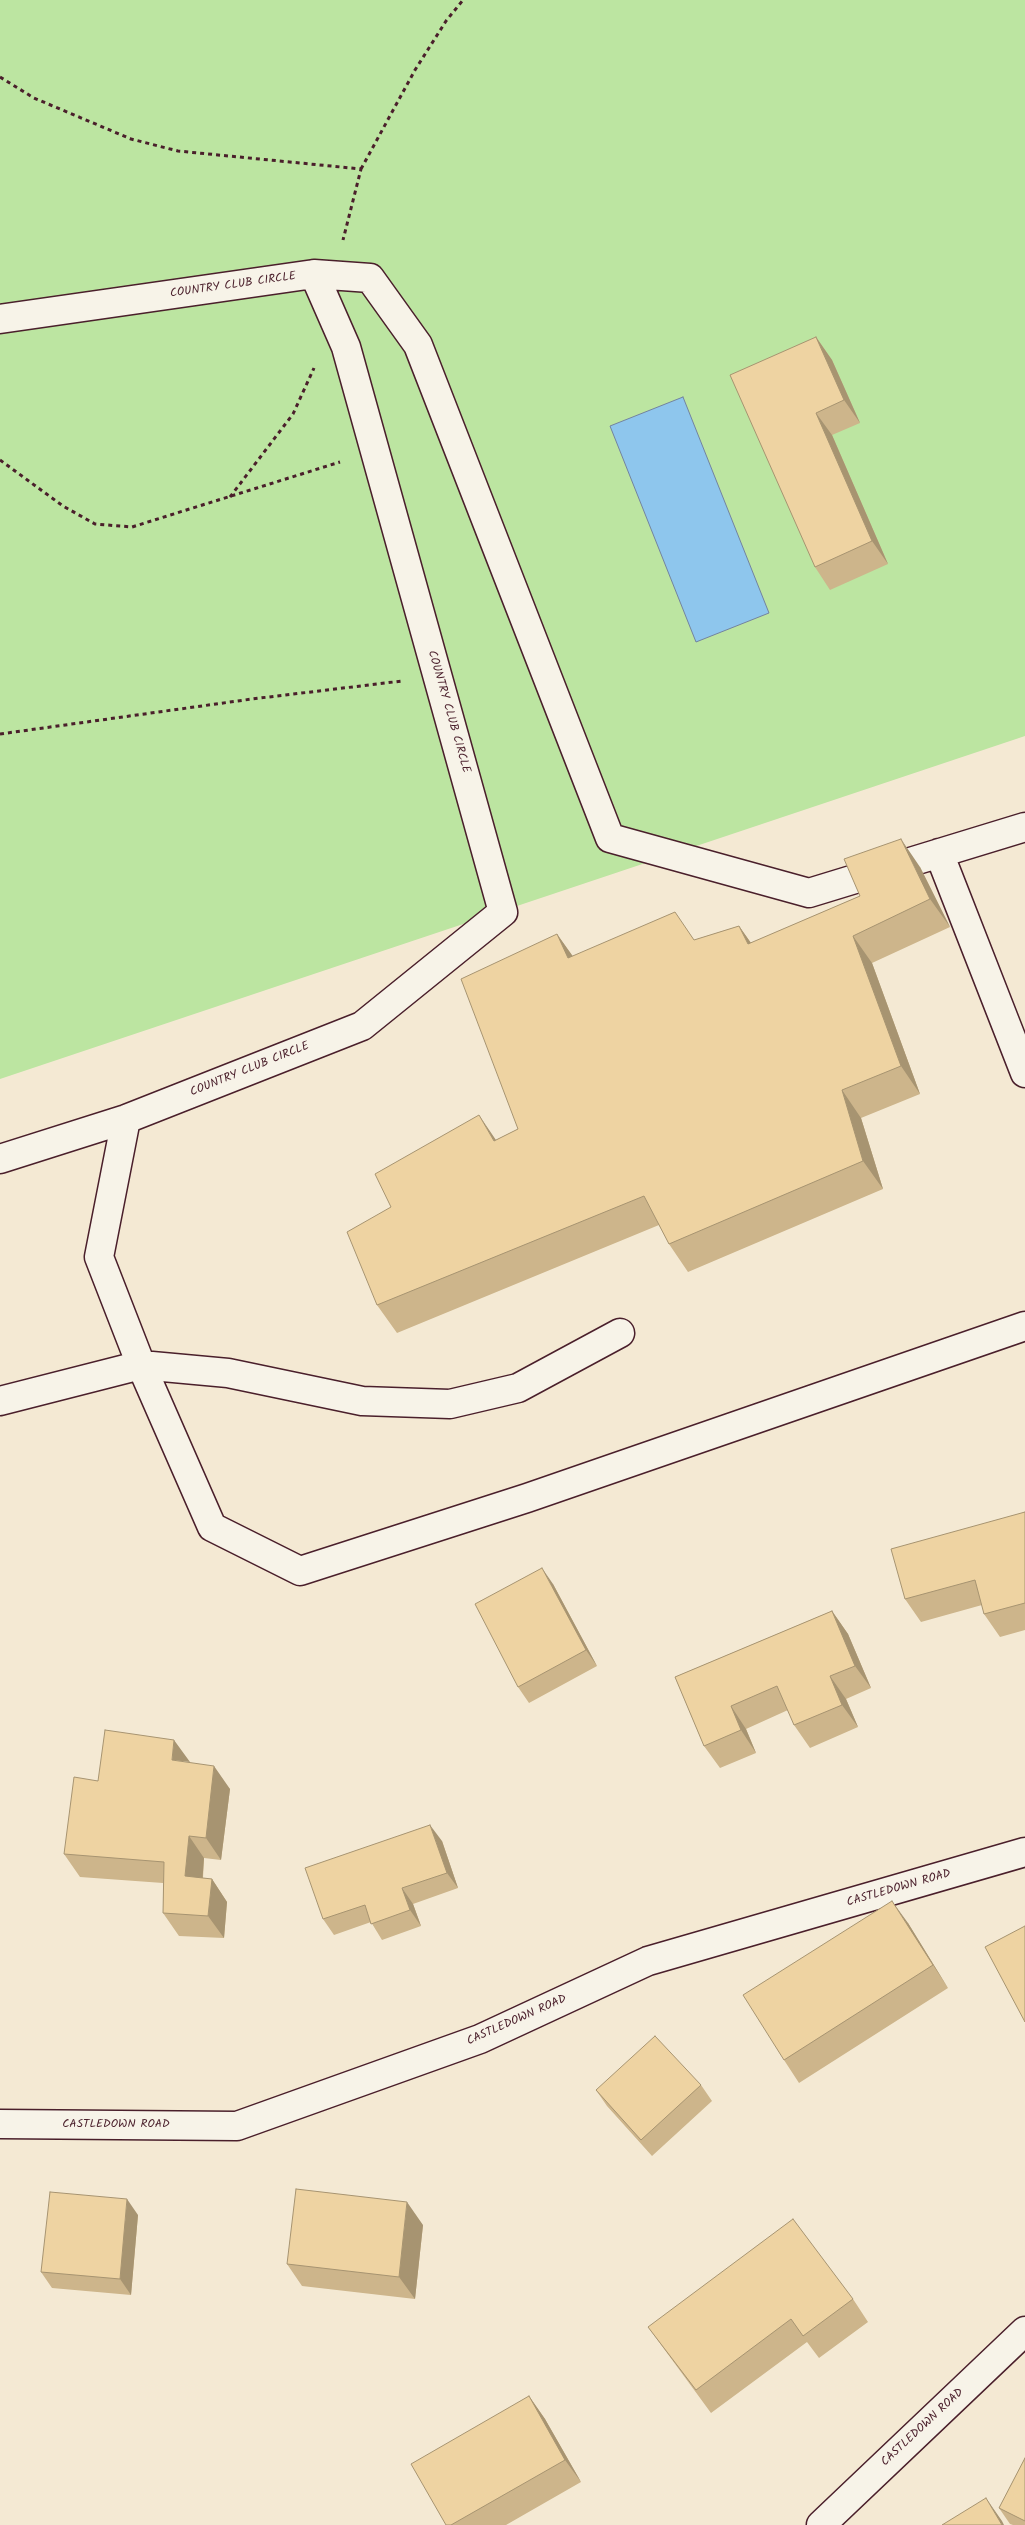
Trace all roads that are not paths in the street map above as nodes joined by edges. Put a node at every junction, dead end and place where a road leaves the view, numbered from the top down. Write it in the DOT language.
graph roads {
  1 [pos="326,275"];
  2 [pos="0,319"];
  3 [pos="1025,827"];
  4 [pos="939,853"];
  5 [pos="1025,1073"];
  6 [pos="126,1119"];
  7 [pos="0,1159"];
  8 [pos="1025,1326"];
  9 [pos="620,1333"];
  10 [pos="141,1365"];
  11 [pos="0,1401"];
  12 [pos="1025,1852"];
  13 [pos="0,2124"];
  14 [pos="1025,2331"];
  15 [pos="821,2525"];
  1 -- 2 [label="street, COUNTRY CLUB CIRCLE"];
  1 -- 4 [label="street"];
  1 -- 6 [label="street, COUNTRY CLUB CIRCLE"];
  3 -- 4 [label="street"];
  4 -- 5 [label="street"];
  6 -- 7 [label="street, COUNTRY CLUB CIRCLE"];
  6 -- 10 [label="street"];
  8 -- 10 [label="street"];
  9 -- 10 [label="street"];
  10 -- 11 [label="street"];
  12 -- 13 [label="street, CASTLEDOWN ROAD"];
  14 -- 15 [label="street, CASTLEDOWN ROAD"];
}
